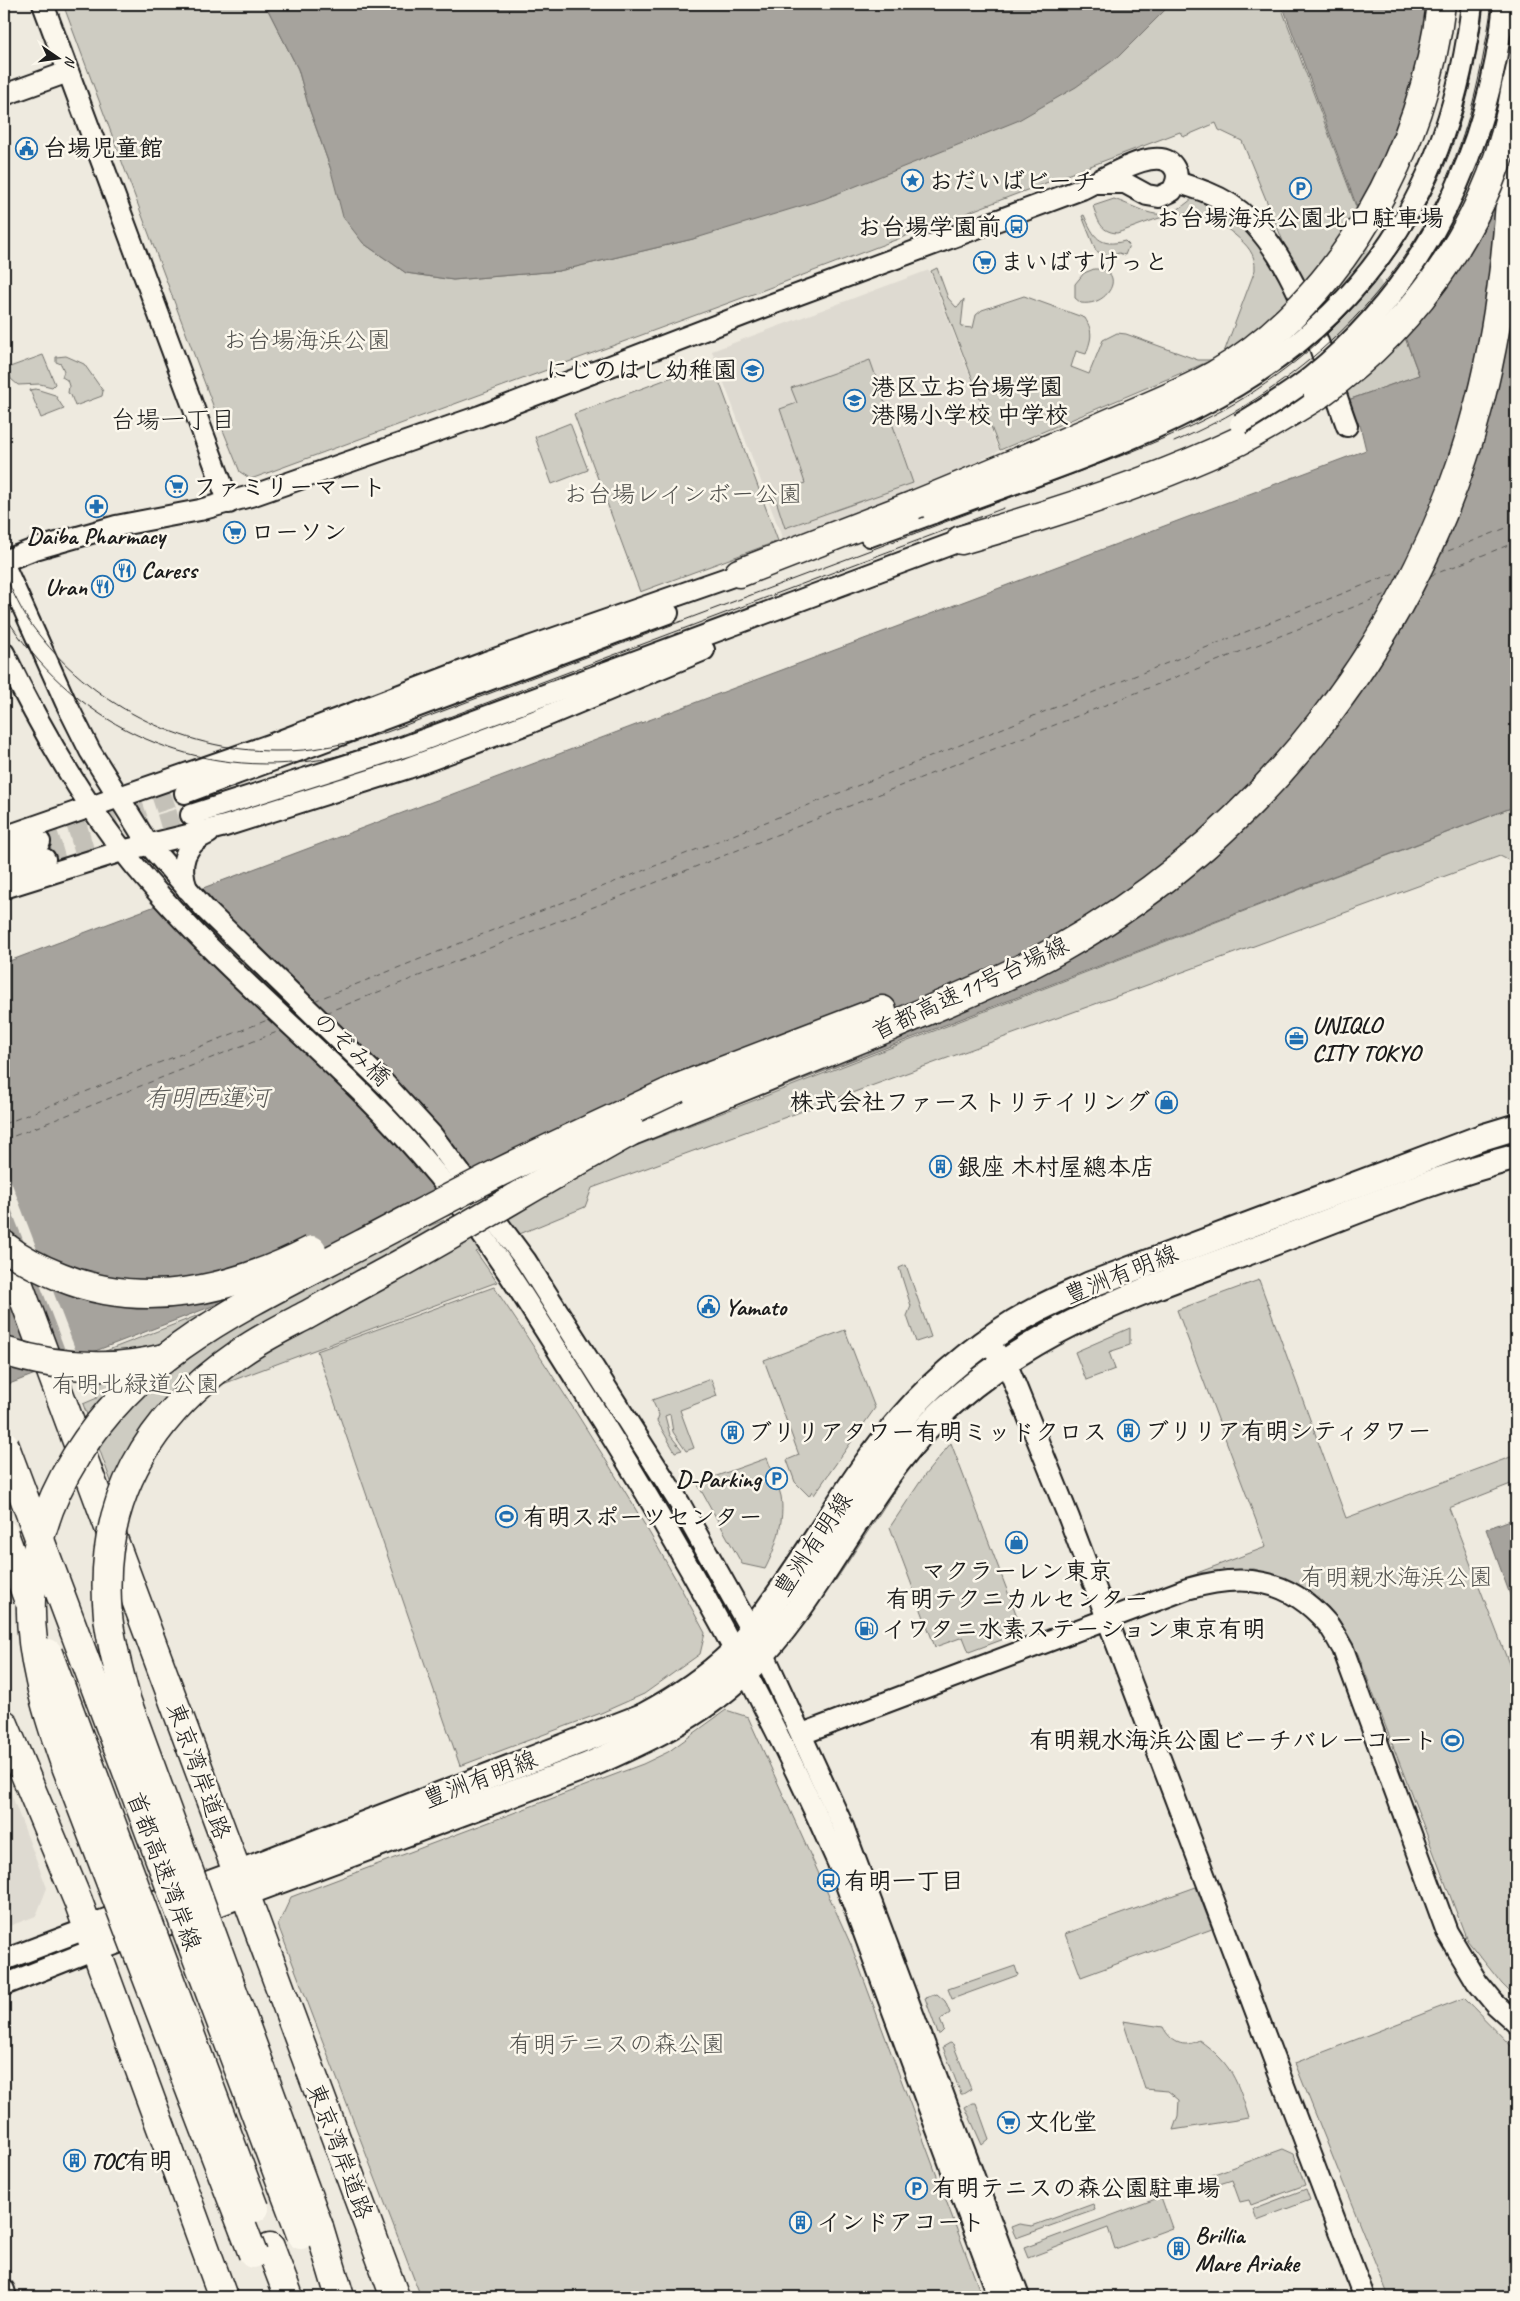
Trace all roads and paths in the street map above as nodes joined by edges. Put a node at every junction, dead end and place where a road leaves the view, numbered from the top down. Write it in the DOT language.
graph roads {
  1 [pos="43,4"];
  2 [pos="1441,4"];
  3 [pos="1472,4"];
  4 [pos="1494,4"];
  5 [pos="1504,4"];
  6 [pos="1512,4"];
  7 [pos="68,72"];
  8 [pos="1516,86"];
  9 [pos="4,95"];
  10 [pos="1177,182"];
  11 [pos="1098,183"];
  12 [pos="1347,426"];
  13 [pos="229,503"];
  14 [pos="932,513"];
  15 [pos="961,540"];
  16 [pos="4,561"];
  17 [pos="4,565"];
  18 [pos="739,573"];
  19 [pos="715,588"];
  20 [pos="729,633"];
  21 [pos="4,653"];
  22 [pos="185,793"];
  23 [pos="118,797"];
  24 [pos="92,806"];
  25 [pos="191,815"];
  26 [pos="225,826"];
  27 [pos="4,837"];
  28 [pos="148,844"];
  29 [pos="122,850"];
  30 [pos="4,854"];
  31 [pos="4,873"];
  32 [pos="180,877"];
  33 [pos="4,888"];
  34 [pos="678,1088"];
  35 [pos="1516,1127"];
  36 [pos="632,1131"];
  37 [pos="1516,1157"];
  38 [pos="4,1245"];
  39 [pos="988,1341"];
  40 [pos="4,1350"];
  41 [pos="1003,1362"];
  42 [pos="4,1444"];
  43 [pos="4,1534"];
  44 [pos="1108,1618"];
  45 [pos="752,1630"];
  46 [pos="763,1652"];
  47 [pos="740,1661"];
  48 [pos="4,1724"];
  49 [pos="802,1734"];
  50 [pos="240,1884"];
  51 [pos="91,1939"];
  52 [pos="4,1960"];
  53 [pos="4,1985"];
  54 [pos="1516,2023"];
  55 [pos="310,2231"];
  56 [pos="261,2250"];
  57 [pos="4,2290"];
  58 [pos="6,2297"];
  59 [pos="223,2297"];
  60 [pos="271,2297"];
  61 [pos="289,2297"];
  62 [pos="324,2297"];
  63 [pos="340,2297"];
  64 [pos="395,2297"];
  65 [pos="999,2297"];
  66 [pos="1019,2297"];
  67 [pos="1364,2297"];
  1 -- 7 [label="street"];
  2 -- 18 [label="highway, bridge"];
  3 -- 14 [label="street, bridge"];
  4 -- 34 [label="highway, 首都高速11号台場線, bridge"];
  5 -- 15 [label="street, bridge"];
  6 -- 36 [label="highway, 首都高速11号台場線, bridge"];
  7 -- 9 [label="street"];
  7 -- 13 [label="street"];
  8 -- 15 [label="highway, bridge"];
  10 -- 11 [label="street"];
  10 -- 11 [label="street"];
  10 -- 12 [label="street"];
  11 -- 13 [label="street"];
  13 -- 16 [label="street"];
  14 -- 18 [label="street"];
  14 -- 19 [label="street"];
  15 -- 20 [label="street"];
  17 -- 23 [label="street, のぞみ橋"];
  18 -- 19 [label="street"];
  19 -- 22 [label="street"];
  19 -- 23 [label="street"];
  20 -- 25 [label="street"];
  20 -- 26 [label="street"];
  21 -- 24 [label="street, のぞみ橋"];
  23 -- 24 [label="street"];
  23 -- 28 [label="street, のぞみ橋"];
  24 -- 27 [label="street"];
  24 -- 29 [label="street, のぞみ橋"];
  26 -- 28 [label="street"];
  26 -- 32 [label="street"];
  28 -- 29 [label="street"];
  28 -- 32 [label="street, のぞみ橋"];
  29 -- 33 [label="street"];
  29 -- 47 [label="street, のぞみ橋, bridge"];
  30 -- 31 [label="street"];
  32 -- 45 [label="street, のぞみ橋, bridge"];
  34 -- 38 [label="highway, bridge"];
  34 -- 56 [label="highway, bridge"];
  35 -- 39 [label="main road, 豊洲有明線"];
  36 -- 40 [label="highway, bridge"];
  36 -- 55 [label="highway, bridge"];
  37 -- 41 [label="main road, 豊洲有明線"];
  38 -- 50 [label="highway, 東京湾岸道路, bridge"];
  39 -- 41 [label="street"];
  39 -- 45 [label="main road, 豊洲有明線"];
  41 -- 44 [label="street"];
  41 -- 46 [label="main road, 豊洲有明線"];
  42 -- 55 [label="highway, 首都高速湾岸線, bridge"];
  43 -- 56 [label="highway, 首都高速湾岸線, bridge"];
  44 -- 49 [label="street"];
  44 -- 54 [label="street"];
  44 -- 67 [label="street"];
  45 -- 46 [label="street, のぞみ橋"];
  45 -- 47 [label="main road, 豊洲有明線"];
  46 -- 47 [label="main road, 豊洲有明線"];
  46 -- 49 [label="street, のぞみ橋"];
  47 -- 50 [label="main road, 豊洲有明線"];
  47 -- 65 [label="street, のぞみ橋"];
  48 -- 51 [label="highway"];
  49 -- 66 [label="street, のぞみ橋"];
  50 -- 51 [label="main road, 豊洲有明線"];
  50 -- 64 [label="highway, 東京湾岸道路"];
  51 -- 52 [label="street"];
  51 -- 53 [label="street"];
  51 -- 59 [label="highway"];
  55 -- 62 [label="highway, 首都高速湾岸線"];
  55 -- 63 [label="highway"];
  56 -- 60 [label="highway"];
  56 -- 61 [label="highway, 首都高速湾岸線"];
  57 -- 58 [label="street"];
}
